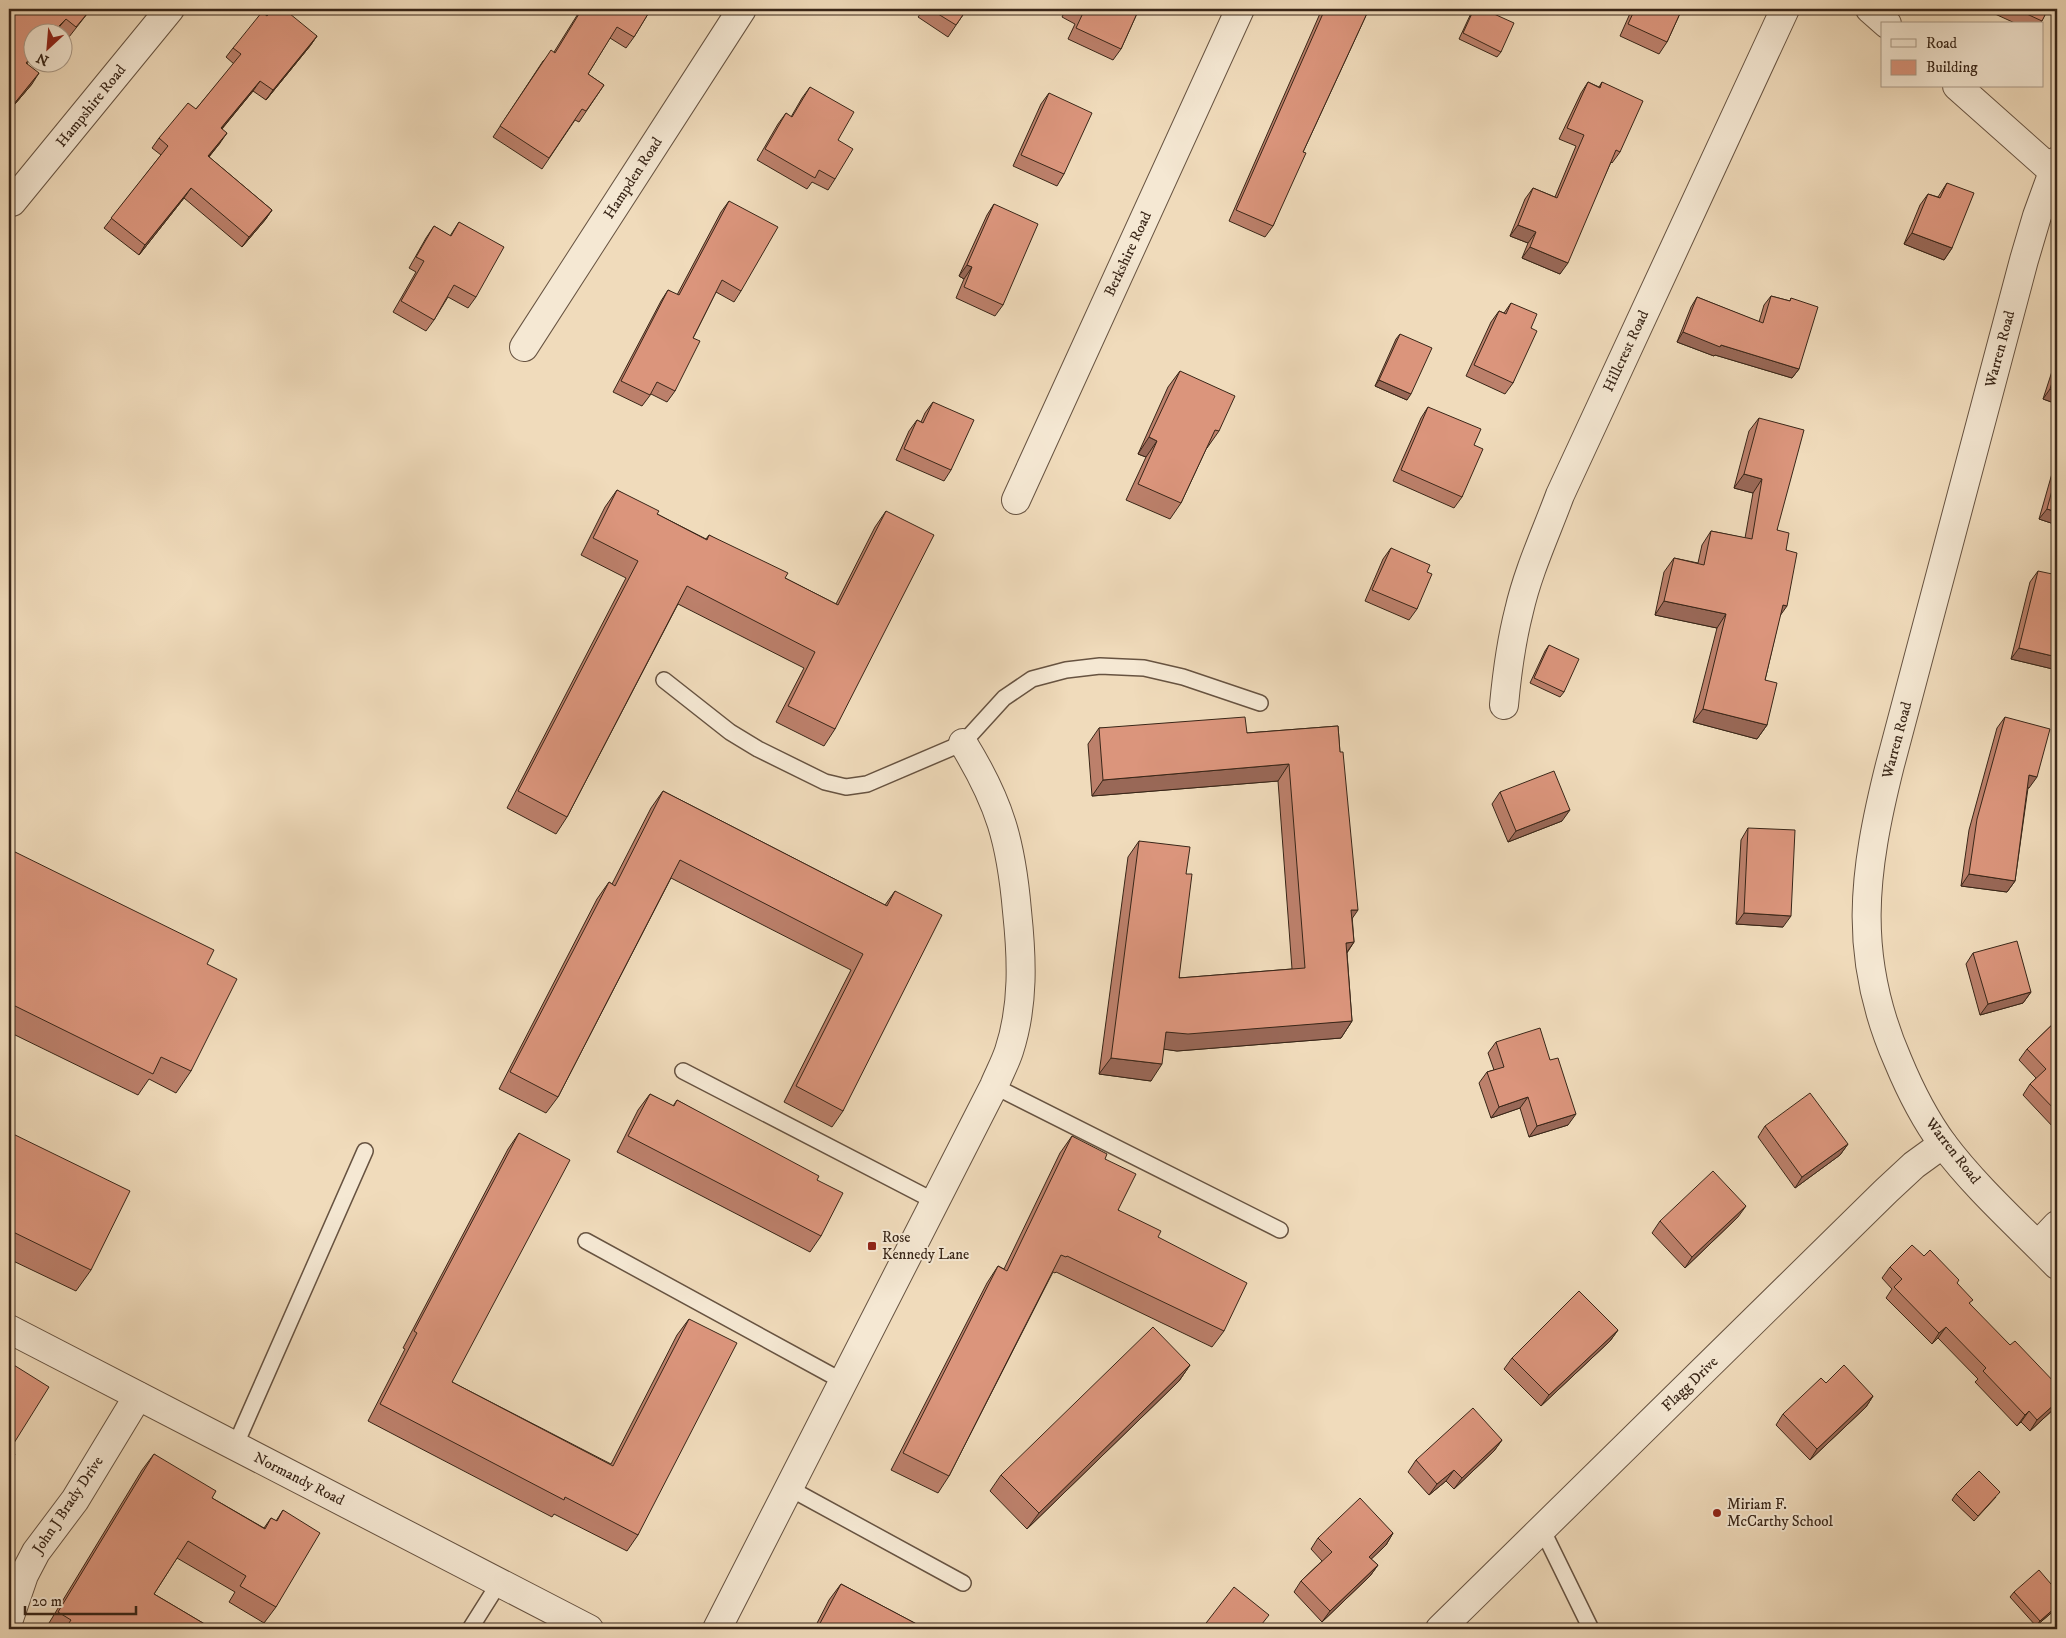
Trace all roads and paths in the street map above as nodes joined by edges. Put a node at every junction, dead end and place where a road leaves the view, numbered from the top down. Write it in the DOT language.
graph roads {
  1 [pos="170,9"];
  2 [pos="742,9"];
  3 [pos="1240,9"];
  4 [pos="1785,9"];
  5 [pos="1870,9"];
  6 [pos="1885,22"];
  7 [pos="1959,88"];
  8 [pos="2056,169"];
  9 [pos="12,202"];
  10 [pos="524,347"];
  11 [pos="1016,500"];
  12 [pos="664,680"];
  13 [pos="1260,703"];
  14 [pos="1504,705"];
  15 [pos="963,743"];
  16 [pos="683,1071"];
  17 [pos="994,1086"];
  18 [pos="1943,1144"];
  19 [pos="365,1151"];
  20 [pos="936,1202"];
  21 [pos="2057,1225"];
  22 [pos="1280,1230"];
  23 [pos="586,1241"];
  24 [pos="2038,1246"];
  25 [pos="2057,1265"];
  26 [pos="9,1329"];
  27 [pos="844,1382"];
  28 [pos="138,1396"];
  29 [pos="235,1446"];
  30 [pos="789,1488"];
  31 [pos="1542,1529"];
  32 [pos="499,1583"];
  33 [pos="963,1583"];
  34 [pos="9,1619"];
  35 [pos="470,1629"];
  36 [pos="589,1629"];
  37 [pos="717,1629"];
  38 [pos="1440,1629"];
  39 [pos="1591,1629"];
  1 -- 9 [label="street, Hampshire Road"];
  2 -- 10 [label="street, Hampden Road"];
  3 -- 11 [label="street, Berkshire Road"];
  4 -- 14 [label="street, Hillcrest Road"];
  5 -- 6 [label="street"];
  7 -- 8 [label="street"];
  8 -- 18 [label="street, Warren Road"];
  12 -- 15 [label="lane"];
  13 -- 15 [label="lane"];
  15 -- 17 [label="street"];
  16 -- 20 [label="lane"];
  17 -- 20 [label="street"];
  17 -- 22 [label="lane"];
  18 -- 24 [label="street, Warren Road"];
  18 -- 31 [label="street, Flagg Drive"];
  19 -- 29 [label="lane"];
  20 -- 27 [label="street"];
  21 -- 24 [label="street"];
  23 -- 27 [label="lane"];
  24 -- 25 [label="street, Warren Road"];
  26 -- 28 [label="street, Normandy Road"];
  27 -- 30 [label="street"];
  28 -- 29 [label="street, Normandy Road"];
  28 -- 34 [label="street, John J Brady Drive"];
  29 -- 32 [label="street, Normandy Road"];
  30 -- 33 [label="lane"];
  30 -- 37 [label="street"];
  31 -- 38 [label="street, Flagg Drive"];
  31 -- 39 [label="lane"];
  32 -- 35 [label="lane"];
  32 -- 36 [label="street, Normandy Road"];
}
